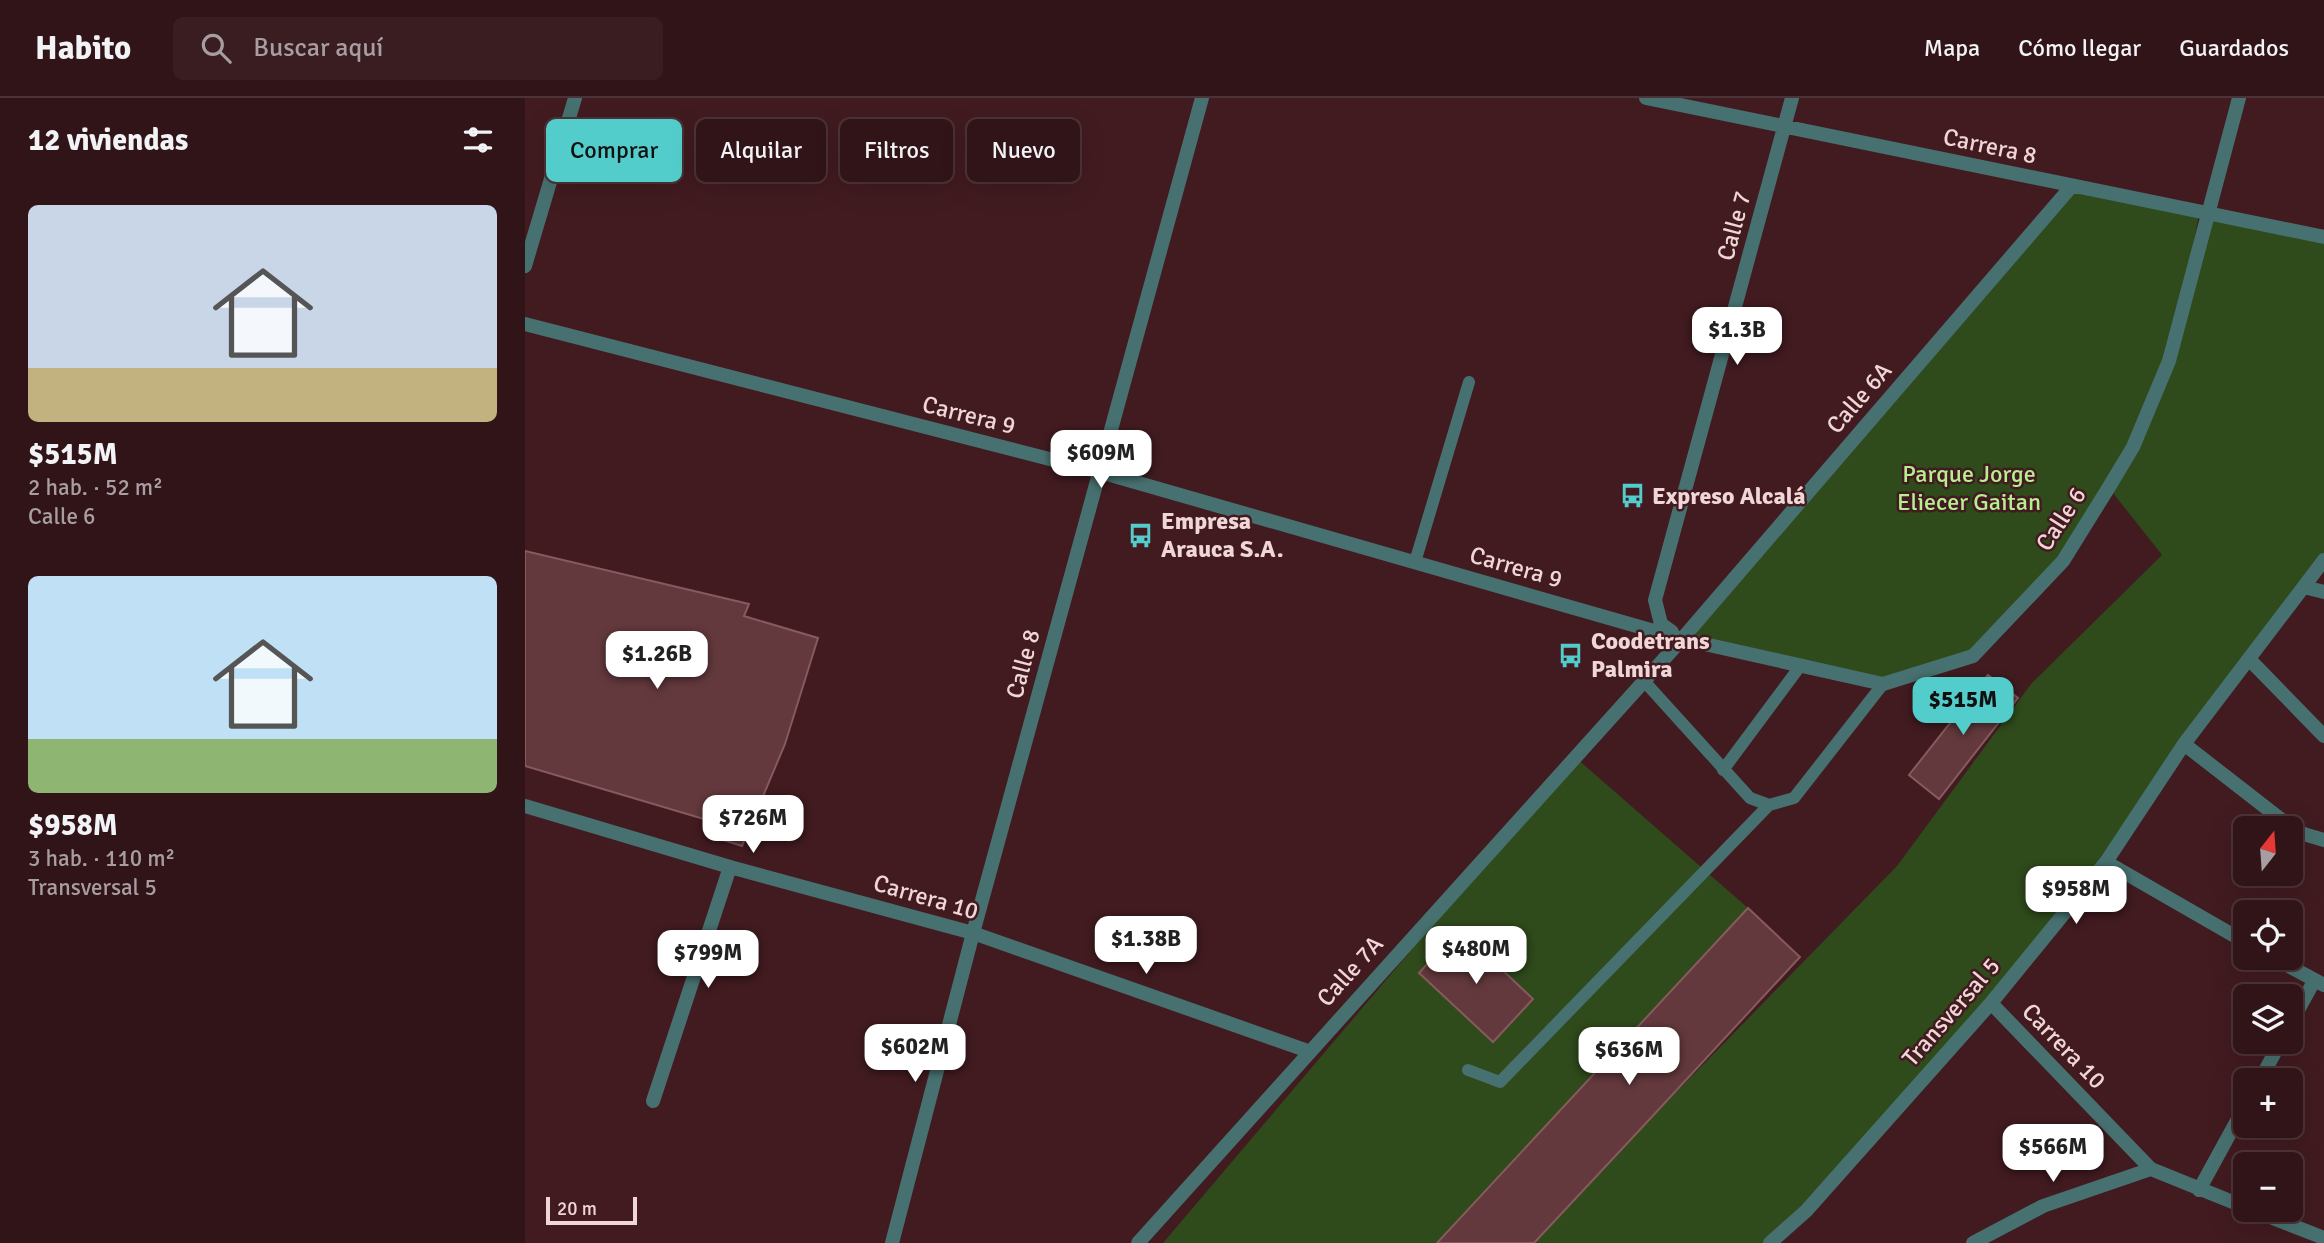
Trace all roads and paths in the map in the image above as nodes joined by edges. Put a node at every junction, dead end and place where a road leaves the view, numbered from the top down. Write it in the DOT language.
graph roads {
  1 [pos="575,98"];
  2 [pos="1202,98"];
  3 [pos="1646,98"];
  4 [pos="1792,98"];
  5 [pos="2239,98"];
  6 [pos="1786,126"];
  7 [pos="2071,187"];
  8 [pos="2209,216"];
  9 [pos="2324,237"];
  10 [pos="525,266"];
  11 [pos="525,324"];
  12 [pos="1469,382"];
  13 [pos="1100,471"];
  14 [pos="2324,560"];
  15 [pos="1415,562"];
  16 [pos="2304,587"];
  17 [pos="2324,592"];
  18 [pos="1682,639"];
  19 [pos="2249,659"];
  20 [pos="1801,665"];
  21 [pos="1644,681"];
  22 [pos="1883,684"];
  23 [pos="2324,736"];
  24 [pos="2184,744"];
  25 [pos="1723,770"];
  26 [pos="1769,805"];
  27 [pos="525,806"];
  28 [pos="2324,841"];
  29 [pos="2106,862"];
  30 [pos="730,867"];
  31 [pos="973,933"];
  32 [pos="2233,935"];
  33 [pos="2296,970"];
  34 [pos="2319,983"];
  35 [pos="1991,1003"];
  36 [pos="2303,1006"];
  37 [pos="1308,1051"];
  38 [pos="1468,1070"];
  39 [pos="653,1101"];
  40 [pos="2233,1128"];
  41 [pos="2151,1168"];
  42 [pos="2199,1190"];
  43 [pos="2233,1202"];
  44 [pos="2283,1222"];
  45 [pos="2324,1238"];
  46 [pos="892,1243"];
  47 [pos="1138,1243"];
  48 [pos="1770,1243"];
  49 [pos="1973,1243"];
  1 -- 10 [label="street"];
  2 -- 13 [label="street, Calle 8"];
  3 -- 6 [label="street, Carrera 8"];
  4 -- 6 [label="street, Calle 7"];
  5 -- 8 [label="street, Calle 6"];
  6 -- 7 [label="street, Carrera 8"];
  6 -- 18 [label="street, Calle 7"];
  7 -- 8 [label="street, Carrera 8"];
  7 -- 18 [label="street, Calle 6A"];
  8 -- 9 [label="street, Carrera 8"];
  8 -- 22 [label="street, Calle 6"];
  11 -- 13 [label="street, Carrera 9"];
  12 -- 15 [label="lane"];
  13 -- 15 [label="street, Carrera 9"];
  13 -- 31 [label="street, Calle 8"];
  14 -- 16 [label="street, Transversal 5"];
  15 -- 18 [label="street, Carrera 9"];
  16 -- 17 [label="street"];
  16 -- 19 [label="street, Transversal 5"];
  18 -- 20 [label="street"];
  18 -- 21 [label="street, Calle 7A"];
  19 -- 23 [label="street"];
  19 -- 24 [label="street, Transversal 5"];
  20 -- 22 [label="street"];
  20 -- 25 [label="lane"];
  21 -- 25 [label="lane"];
  21 -- 37 [label="street, Calle 7A"];
  22 -- 26 [label="lane"];
  24 -- 28 [label="street"];
  24 -- 29 [label="street, Transversal 5"];
  25 -- 26 [label="lane"];
  26 -- 38 [label="lane"];
  27 -- 30 [label="street, Carrera 10"];
  29 -- 32 [label="street"];
  29 -- 35 [label="street, Transversal 5"];
  30 -- 31 [label="street, Carrera 10"];
  30 -- 39 [label="street"];
  31 -- 37 [label="street, Carrera 10"];
  31 -- 46 [label="street, Calle 8"];
  33 -- 34 [label="street"];
  34 -- 36 [label="street"];
  35 -- 41 [label="street, Carrera 10"];
  35 -- 48 [label="street, Transversal 5"];
  37 -- 47 [label="street, Calle 7A"];
  40 -- 42 [label="street"];
  41 -- 42 [label="street, Carrera 10"];
  41 -- 49 [label="street"];
  42 -- 43 [label="street, Carrera 10"];
  44 -- 45 [label="street, Carrera 10"];
}
